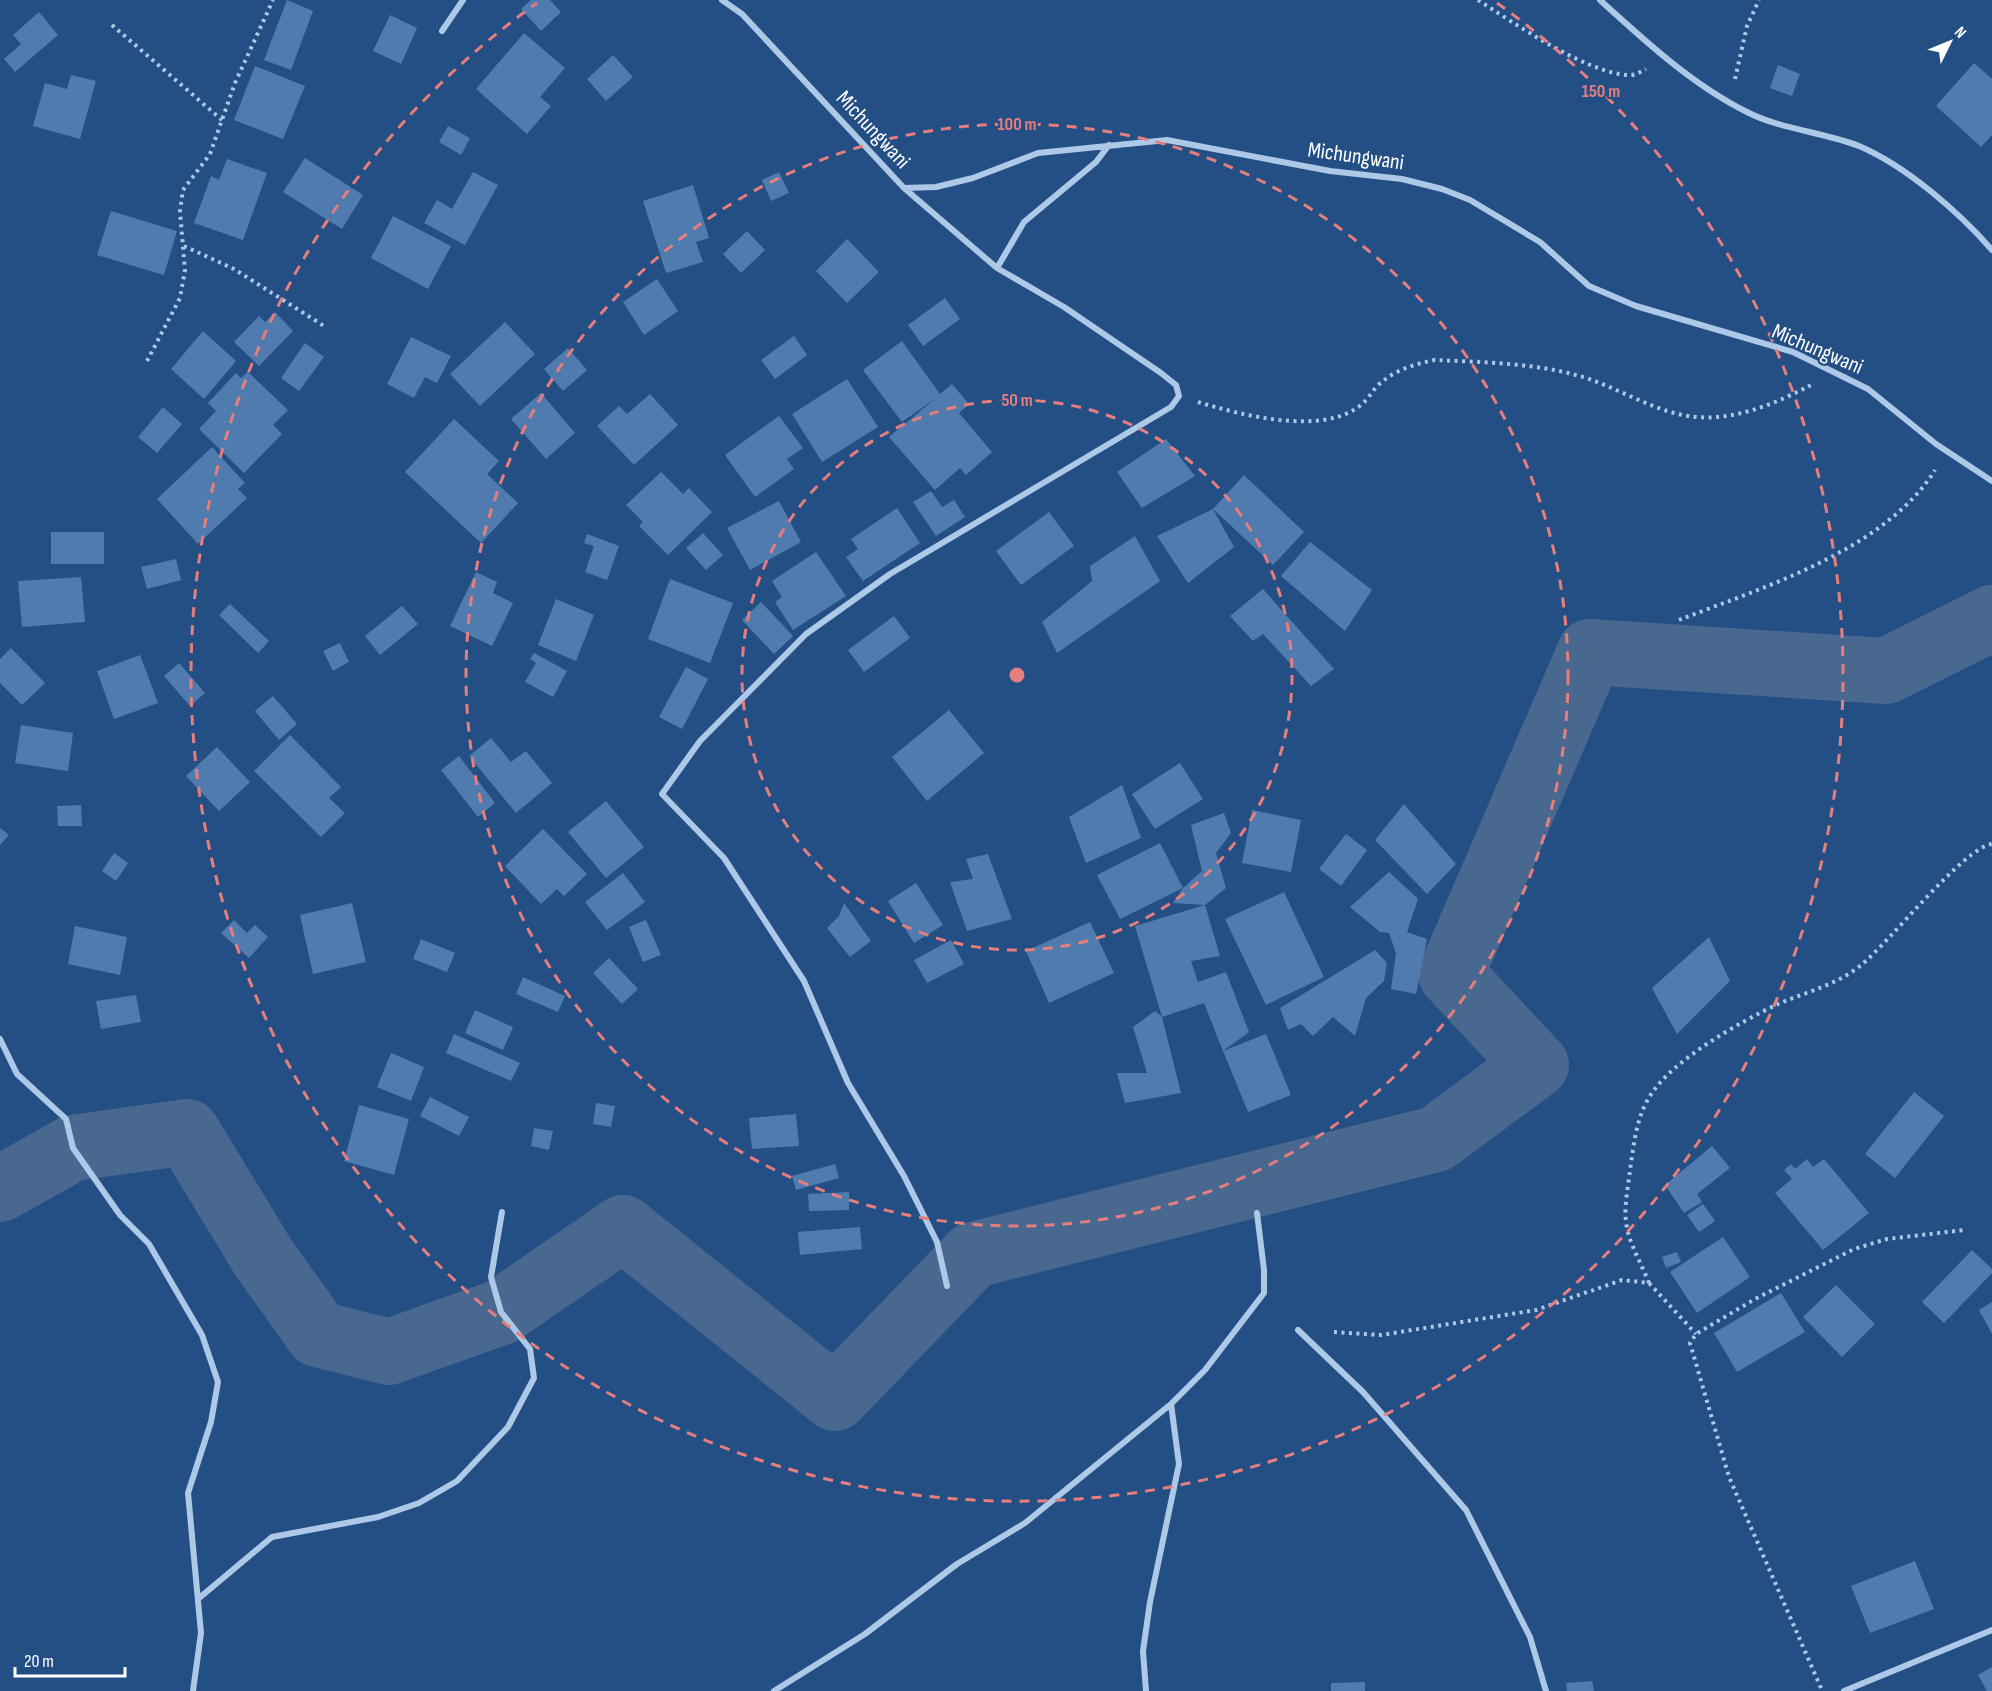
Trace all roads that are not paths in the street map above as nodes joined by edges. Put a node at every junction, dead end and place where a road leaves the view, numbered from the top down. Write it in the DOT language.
graph roads {
  1 [pos="463,0"];
  2 [pos="722,0"];
  3 [pos="1600,0"];
  4 [pos="442,31"];
  5 [pos="1109,145"];
  6 [pos="904,188"];
  7 [pos="1992,250"];
  8 [pos="998,268"];
  9 [pos="1992,481"];
  10 [pos="0,1039"];
  11 [pos="502,1212"];
  12 [pos="1257,1213"];
  13 [pos="947,1286"];
  14 [pos="1298,1330"];
  15 [pos="1171,1404"];
  16 [pos="198,1599"];
  17 [pos="1992,1630"];
  18 [pos="193,1691"];
  19 [pos="774,1691"];
  20 [pos="1146,1691"];
  21 [pos="1546,1691"];
  22 [pos="1844,1691"];
  1 -- 4 [label="street"];
  2 -- 6 [label="street, Michungwani"];
  3 -- 7 [label="street"];
  5 -- 6 [label="street, Michungwani"];
  5 -- 8 [label="street"];
  5 -- 9 [label="street, Michungwani"];
  6 -- 8 [label="street"];
  8 -- 13 [label="street"];
  10 -- 16 [label="street"];
  11 -- 16 [label="street"];
  12 -- 15 [label="street"];
  14 -- 21 [label="street"];
  15 -- 19 [label="street"];
  15 -- 20 [label="street"];
  16 -- 18 [label="street"];
  17 -- 22 [label="street"];
}
